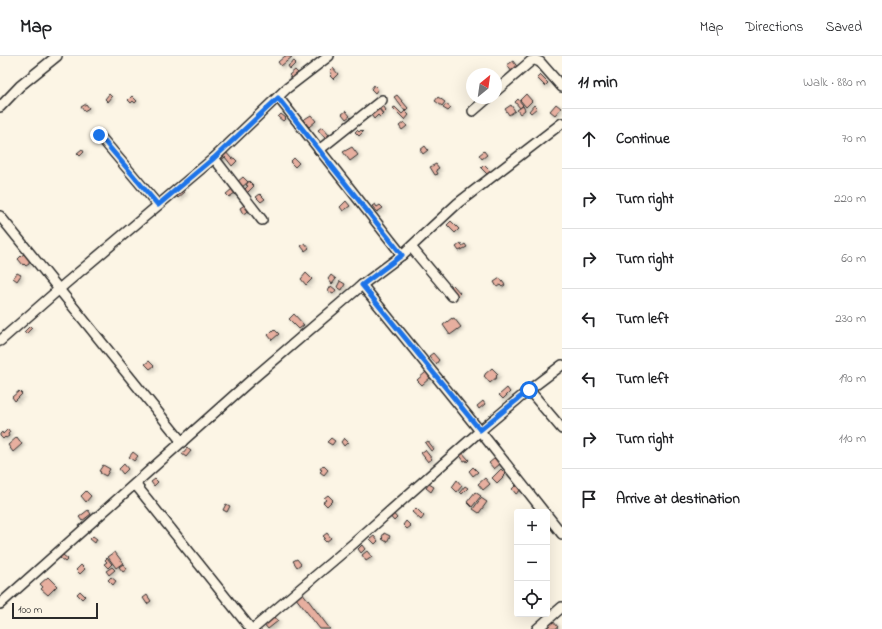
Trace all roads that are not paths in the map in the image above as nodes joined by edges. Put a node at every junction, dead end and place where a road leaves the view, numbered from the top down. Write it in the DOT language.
graph roads {
  1 [pos="57,56"];
  2 [pos="329,56"];
  3 [pos="317,59"];
  4 [pos="502,86"];
  5 [pos="562,87"];
  6 [pos="278,98"];
  7 [pos="382,100"];
  8 [pos="481,104"];
  9 [pos="0,107"];
  10 [pos="473,111"];
  11 [pos="562,123"];
  12 [pos="99,135"];
  13 [pos="319,150"];
  14 [pos="214,158"];
  15 [pos="158,205"];
  16 [pos="0,216"];
  17 [pos="262,220"];
  18 [pos="410,247"];
  19 [pos="402,255"];
  20 [pos="362,285"];
  21 [pos="59,289"];
  22 [pos="452,296"];
  23 [pos="0,341"];
  24 [pos="562,365"];
  25 [pos="529,390"];
  26 [pos="562,429"];
  27 [pos="480,430"];
  28 [pos="182,442"];
  29 [pos="135,484"];
  30 [pos="542,509"];
  31 [pos="550,519"];
  32 [pos="562,534"];
  33 [pos="0,604"];
  34 [pos="562,607"];
  35 [pos="252,629"];
  36 [pos="537,629"];
  1 -- 9 [label="street"];
  2 -- 3 [label="street"];
  3 -- 6 [label="street"];
  4 -- 5 [label="street"];
  6 -- 13 [label="street"];
  6 -- 14 [label="street"];
  7 -- 13 [label="street"];
  8 -- 10 [label="street"];
  11 -- 18 [label="street"];
  12 -- 15 [label="street"];
  13 -- 19 [label="street"];
  14 -- 15 [label="street"];
  14 -- 17 [label="street"];
  15 -- 21 [label="street"];
  16 -- 21 [label="street"];
  18 -- 19 [label="street"];
  18 -- 22 [label="street"];
  19 -- 20 [label="street"];
  20 -- 27 [label="street"];
  20 -- 28 [label="street"];
  21 -- 23 [label="street"];
  21 -- 28 [label="street"];
  24 -- 25 [label="street"];
  25 -- 26 [label="street"];
  25 -- 27 [label="street"];
  27 -- 30 [label="street"];
  27 -- 35 [label="street"];
  28 -- 29 [label="street"];
  29 -- 33 [label="street"];
  29 -- 35 [label="street"];
  31 -- 32 [label="street"];
  34 -- 36 [label="street"];
}
